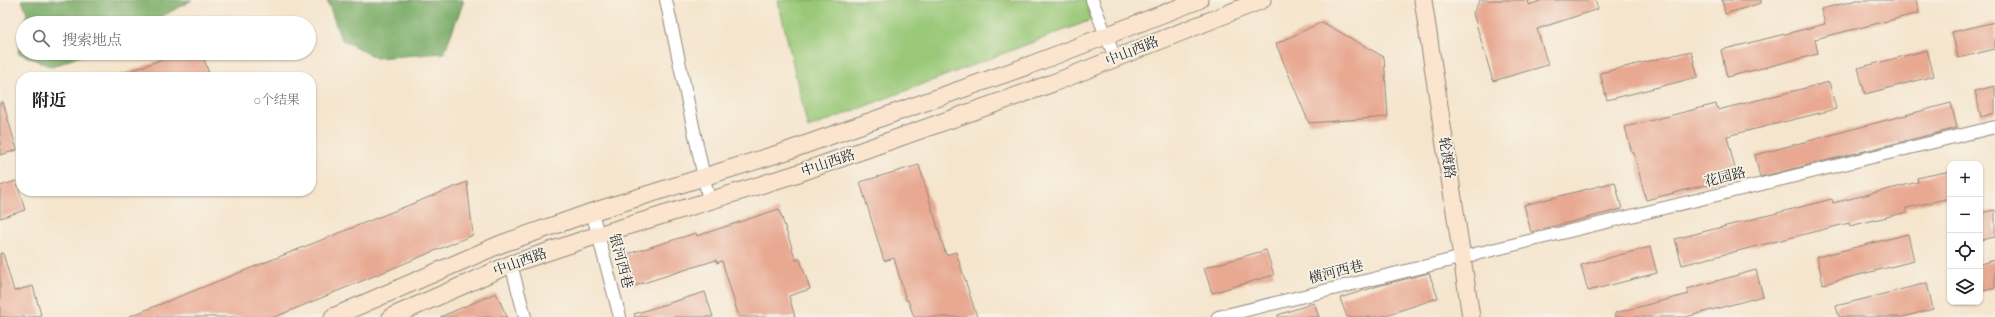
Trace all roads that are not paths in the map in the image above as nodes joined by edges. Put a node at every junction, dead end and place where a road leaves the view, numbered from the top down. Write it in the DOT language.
graph roads {
  1 [pos="666,0"];
  2 [pos="1092,0"];
  3 [pos="1200,0"];
  4 [pos="1262,0"];
  5 [pos="1423,0"];
  6 [pos="1106,36"];
  7 [pos="1115,58"];
  8 [pos="1995,127"];
  9 [pos="704,177"];
  10 [pos="709,201"];
  11 [pos="592,212"];
  12 [pos="598,235"];
  13 [pos="1462,256"];
  14 [pos="511,264"];
  15 [pos="332,317"];
  16 [pos="391,317"];
  17 [pos="525,317"];
  18 [pos="620,317"];
  19 [pos="1218,317"];
  20 [pos="1470,317"];
  1 -- 9 [label="street"];
  2 -- 6 [label="street"];
  3 -- 6 [label="main road, 中山西路"];
  4 -- 7 [label="main road, 中山西路"];
  5 -- 13 [label="main road, 轮渡路"];
  6 -- 7 [label="street"];
  6 -- 9 [label="main road, 中山西路"];
  7 -- 10 [label="main road, 中山西路"];
  8 -- 13 [label="street, 花园路"];
  9 -- 10 [label="street"];
  9 -- 11 [label="main road, 中山西路"];
  10 -- 12 [label="main road, 中山西路"];
  11 -- 12 [label="street, 银河西巷"];
  11 -- 15 [label="main road, 中山西路"];
  12 -- 14 [label="main road, 中山西路"];
  12 -- 18 [label="street, 银河西巷"];
  13 -- 19 [label="street, 横河西巷"];
  13 -- 20 [label="main road, 轮渡路"];
  14 -- 16 [label="main road, 中山西路"];
  14 -- 17 [label="street"];
}
